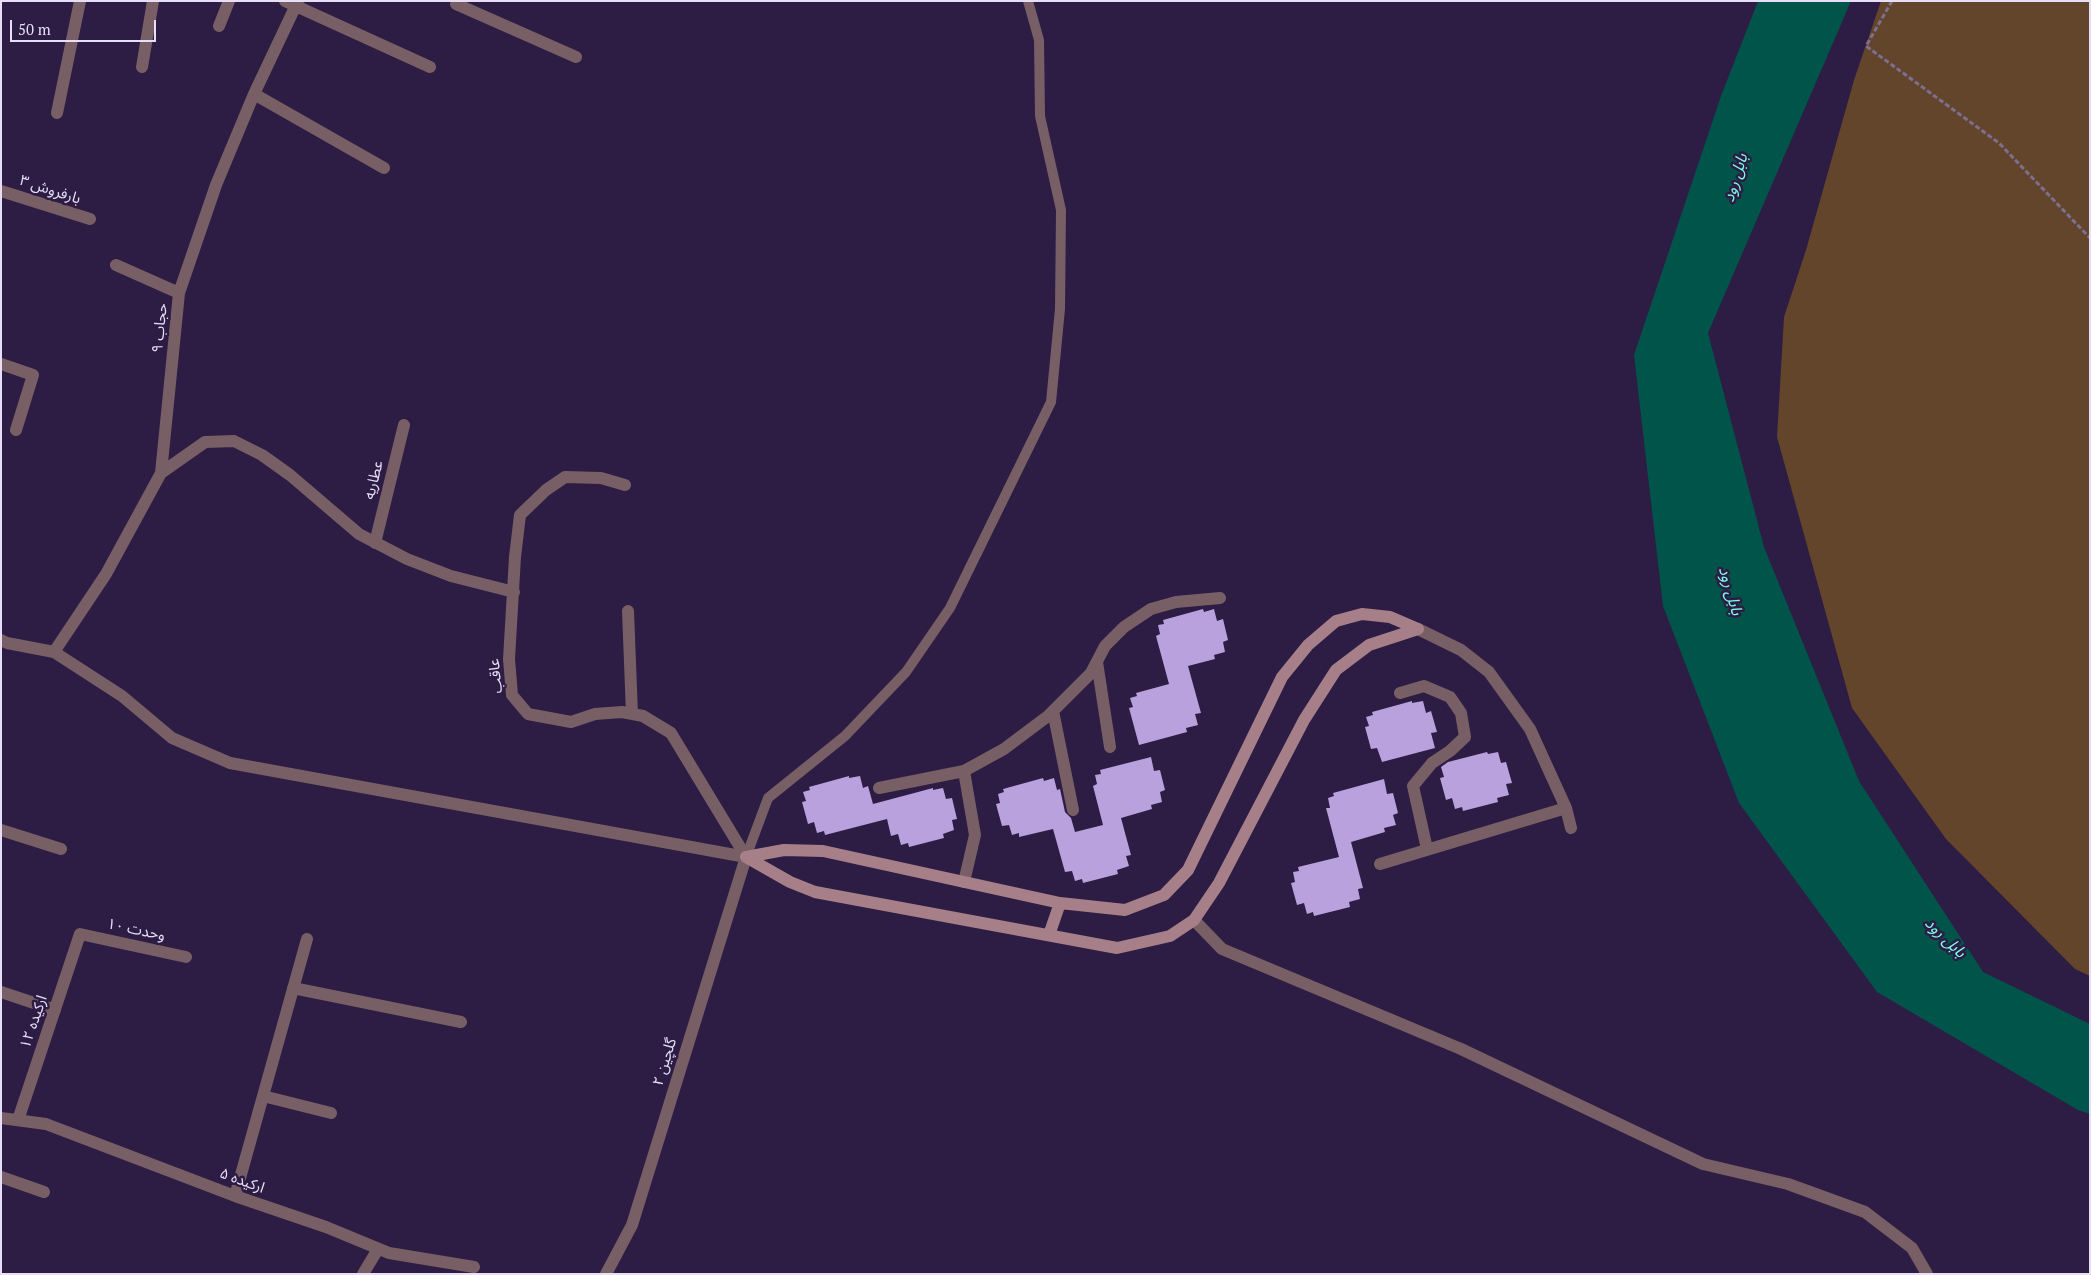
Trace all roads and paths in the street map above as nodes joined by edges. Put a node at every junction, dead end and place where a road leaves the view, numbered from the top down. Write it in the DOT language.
graph roads {
  1 [pos="153,1"];
  2 [pos="229,1"];
  3 [pos="458,1"];
  4 [pos="1028,1"];
  5 [pos="1892,1"];
  6 [pos="78,2"];
  7 [pos="293,3"];
  8 [pos="219,26"];
  9 [pos="576,57"];
  10 [pos="142,67"];
  11 [pos="430,67"];
  12 [pos="254,94"];
  13 [pos="57,113"];
  14 [pos="384,168"];
  15 [pos="1,191"];
  16 [pos="90,219"];
  17 [pos="2090,238"];
  18 [pos="116,264"];
  19 [pos="180,293"];
  20 [pos="1,364"];
  21 [pos="404,426"];
  22 [pos="16,430"];
  23 [pos="161,473"];
  24 [pos="625,485"];
  25 [pos="375,543"];
  26 [pos="514,592"];
  27 [pos="1220,598"];
  28 [pos="628,611"];
  29 [pos="1418,630"];
  30 [pos="1,640"];
  31 [pos="54,652"];
  32 [pos="1097,662"];
  33 [pos="1400,693"];
  34 [pos="1053,711"];
  35 [pos="632,714"];
  36 [pos="1110,747"];
  37 [pos="964,771"];
  38 [pos="879,788"];
  39 [pos="1566,808"];
  40 [pos="1073,810"];
  41 [pos="1571,828"];
  42 [pos="1,830"];
  43 [pos="60,849"];
  44 [pos="1427,849"];
  45 [pos="746,857"];
  46 [pos="1380,864"];
  47 [pos="964,882"];
  48 [pos="1060,903"];
  49 [pos="1194,920"];
  50 [pos="80,934"];
  51 [pos="1049,935"];
  52 [pos="307,939"];
  53 [pos="186,957"];
  54 [pos="293,988"];
  55 [pos="1,992"];
  56 [pos="55,1010"];
  57 [pos="462,1022"];
  58 [pos="263,1096"];
  59 [pos="331,1113"];
  60 [pos="1,1118"];
  61 [pos="18,1120"];
  62 [pos="1,1177"];
  63 [pos="44,1192"];
  64 [pos="234,1196"];
  65 [pos="378,1249"];
  66 [pos="474,1267"];
  67 [pos="363,1274"];
  68 [pos="606,1274"];
  69 [pos="1927,1274"];
  1 -- 10 [label="street"];
  2 -- 8 [label="street"];
  3 -- 9 [label="street"];
  4 -- 45 [label="lane"];
  5 -- 17 [label="path"];
  6 -- 13 [label="street"];
  7 -- 11 [label="street"];
  7 -- 12 [label="street, حجاب ۹"];
  12 -- 14 [label="street"];
  12 -- 19 [label="street, حجاب ۹"];
  15 -- 16 [label="street, بارفروش ۳"];
  18 -- 19 [label="street"];
  19 -- 23 [label="street, حجاب ۹"];
  20 -- 22 [label="street"];
  21 -- 25 [label="street, عطاریه"];
  23 -- 25 [label="street"];
  23 -- 31 [label="street, حجاب ۹"];
  24 -- 26 [label="street, عاقب"];
  25 -- 26 [label="street"];
  26 -- 35 [label="street, عاقب"];
  27 -- 32 [label="street"];
  28 -- 35 [label="street"];
  29 -- 39 [label="street"];
  29 -- 48 [label="street"];
  29 -- 49 [label="street"];
  30 -- 31 [label="street"];
  31 -- 45 [label="street"];
  32 -- 34 [label="street"];
  32 -- 36 [label="street"];
  33 -- 44 [label="street"];
  34 -- 37 [label="street"];
  34 -- 40 [label="street"];
  35 -- 45 [label="street, عاقب"];
  37 -- 38 [label="street"];
  37 -- 47 [label="street"];
  39 -- 41 [label="street"];
  39 -- 44 [label="street"];
  42 -- 43 [label="street"];
  44 -- 46 [label="street"];
  45 -- 47 [label="street"];
  45 -- 51 [label="street"];
  45 -- 68 [label="street, گلچین ۲"];
  47 -- 48 [label="street"];
  48 -- 51 [label="street"];
  49 -- 51 [label="street"];
  49 -- 69 [label="street"];
  50 -- 53 [label="street, وحدت ۱۰"];
  50 -- 56 [label="street, ارکیده ۱۲"];
  52 -- 54 [label="street"];
  54 -- 57 [label="street"];
  54 -- 58 [label="street"];
  55 -- 56 [label="street"];
  56 -- 61 [label="street, ارکیده ۱۲"];
  58 -- 59 [label="street"];
  58 -- 64 [label="street"];
  60 -- 61 [label="street, ارکیده ۵"];
  61 -- 64 [label="street, ارکیده ۵"];
  62 -- 63 [label="street"];
  64 -- 65 [label="street, ارکیده ۵"];
  65 -- 66 [label="street, ارکیده ۵"];
  65 -- 67 [label="street"];
}
